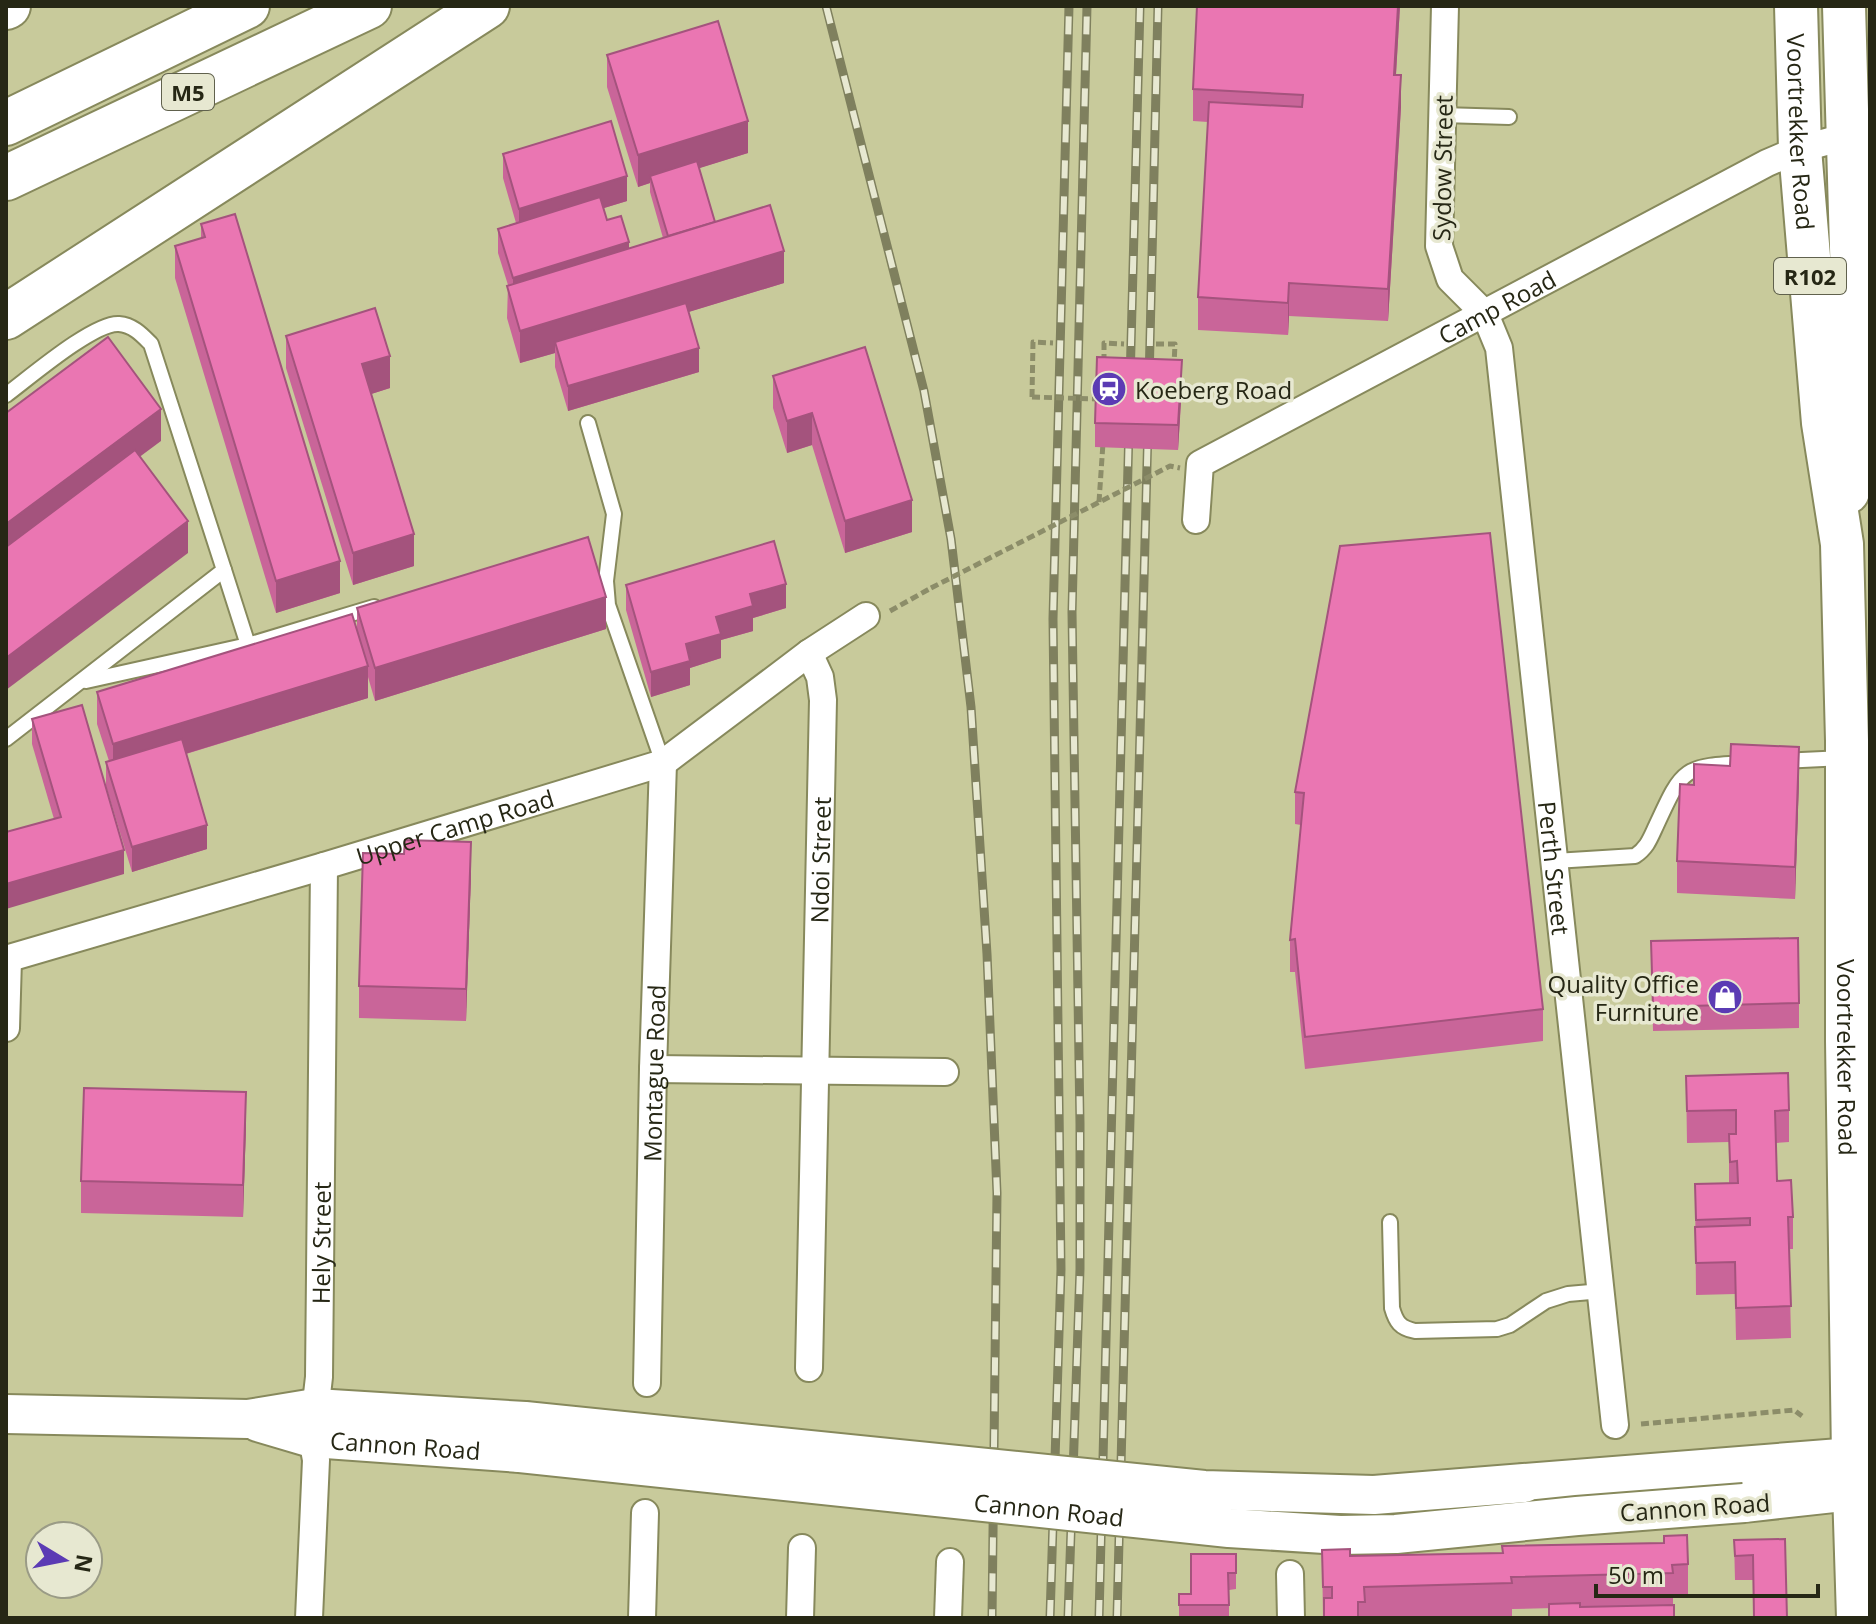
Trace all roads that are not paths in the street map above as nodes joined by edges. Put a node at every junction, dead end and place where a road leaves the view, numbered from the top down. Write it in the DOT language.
graph roads {
  1 [pos="247,6"];
  2 [pos="369,6"];
  3 [pos="487,6"];
  4 [pos="1445,6"];
  5 [pos="1796,6"];
  6 [pos="1844,6"];
  7 [pos="1858,72"];
  8 [pos="1798,77"];
  9 [pos="1442,115"];
  10 [pos="1509,117"];
  11 [pos="6,123"];
  12 [pos="1848,136"];
  13 [pos="1800,149"];
  14 [pos="6,178"];
  15 [pos="1485,314"];
  16 [pos="6,317"];
  17 [pos="6,395"];
  18 [pos="1863,418"];
  19 [pos="588,423"];
  20 [pos="1196,520"];
  21 [pos="1842,544"];
  22 [pos="224,570"];
  23 [pos="382,605"];
  24 [pos="878,614"];
  25 [pos="248,645"];
  26 [pos="809,653"];
  27 [pos="79,682"];
  28 [pos="6,739"];
  29 [pos="1855,746"];
  30 [pos="663,763"];
  31 [pos="1555,861"];
  32 [pos="324,866"];
  33 [pos="7,958"];
  34 [pos="6,1028"];
  35 [pos="653,1069"];
  36 [pos="813,1071"];
  37 [pos="945,1072"];
  38 [pos="1390,1222"];
  39 [pos="1602,1291"];
  40 [pos="809,1368"];
  41 [pos="647,1383"];
  42 [pos="6,1414"];
  43 [pos="314,1423"];
  44 [pos="1626,1425"];
  45 [pos="1862,1474"];
  46 [pos="645,1513"];
  47 [pos="802,1548"];
  48 [pos="950,1562"];
  49 [pos="1290,1574"];
  50 [pos="309,1618"];
  51 [pos="642,1618"];
  52 [pos="800,1618"];
  53 [pos="948,1618"];
  54 [pos="1291,1618"];
  55 [pos="1858,1618"];
  1 -- 11 [label="highway, M5"];
  2 -- 14 [label="highway, M5"];
  3 -- 16 [label="highway"];
  4 -- 9 [label="street, Sydow Street"];
  5 -- 8 [label="main road, Voortrekker Road / R102"];
  6 -- 7 [label="main road, Voortrekker Road / R102"];
  7 -- 8 [label="street"];
  7 -- 12 [label="main road, Voortrekker Road / R102"];
  8 -- 13 [label="main road, Voortrekker Road / R102"];
  9 -- 10 [label="lane"];
  9 -- 15 [label="street, Sydow Street"];
  12 -- 13 [label="street, Camp Road"];
  12 -- 18 [label="main road, Voortrekker Road / R102"];
  13 -- 15 [label="street, Camp Road"];
  13 -- 21 [label="main road, Voortrekker Road / R102"];
  15 -- 20 [label="street, Camp Road"];
  15 -- 31 [label="street, Perth Street"];
  17 -- 22 [label="lane"];
  18 -- 21 [label="main road, Voortrekker Road / R102"];
  19 -- 30 [label="lane"];
  21 -- 29 [label="main road, Voortrekker Road / R102"];
  22 -- 25 [label="lane"];
  22 -- 27 [label="lane"];
  23 -- 25 [label="lane"];
  24 -- 26 [label="street, Upper Camp Road"];
  25 -- 27 [label="lane"];
  26 -- 30 [label="street, Upper Camp Road"];
  26 -- 36 [label="street, Ndoi Street"];
  27 -- 28 [label="lane"];
  29 -- 31 [label="lane"];
  29 -- 45 [label="main road, Voortrekker Road / R102"];
  30 -- 32 [label="street, Upper Camp Road"];
  30 -- 35 [label="street, Montague Road"];
  31 -- 39 [label="street, Perth Street"];
  32 -- 33 [label="street, Upper Camp Road"];
  32 -- 43 [label="street, Hely Street"];
  33 -- 34 [label="street"];
  35 -- 36 [label="street"];
  35 -- 41 [label="street, Montague Road"];
  36 -- 37 [label="street"];
  36 -- 40 [label="street, Ndoi Street"];
  38 -- 39 [label="lane"];
  39 -- 44 [label="street, Perth Street"];
  42 -- 43 [label="main road, Cannon Road"];
  43 -- 45 [label="main road, Cannon Road, bridge"];
  43 -- 50 [label="street, Hely Street"];
  45 -- 55 [label="main road, Voortrekker Road / R102"];
  46 -- 51 [label="street"];
  47 -- 52 [label="street"];
  48 -- 53 [label="street"];
  49 -- 54 [label="street"];
}
